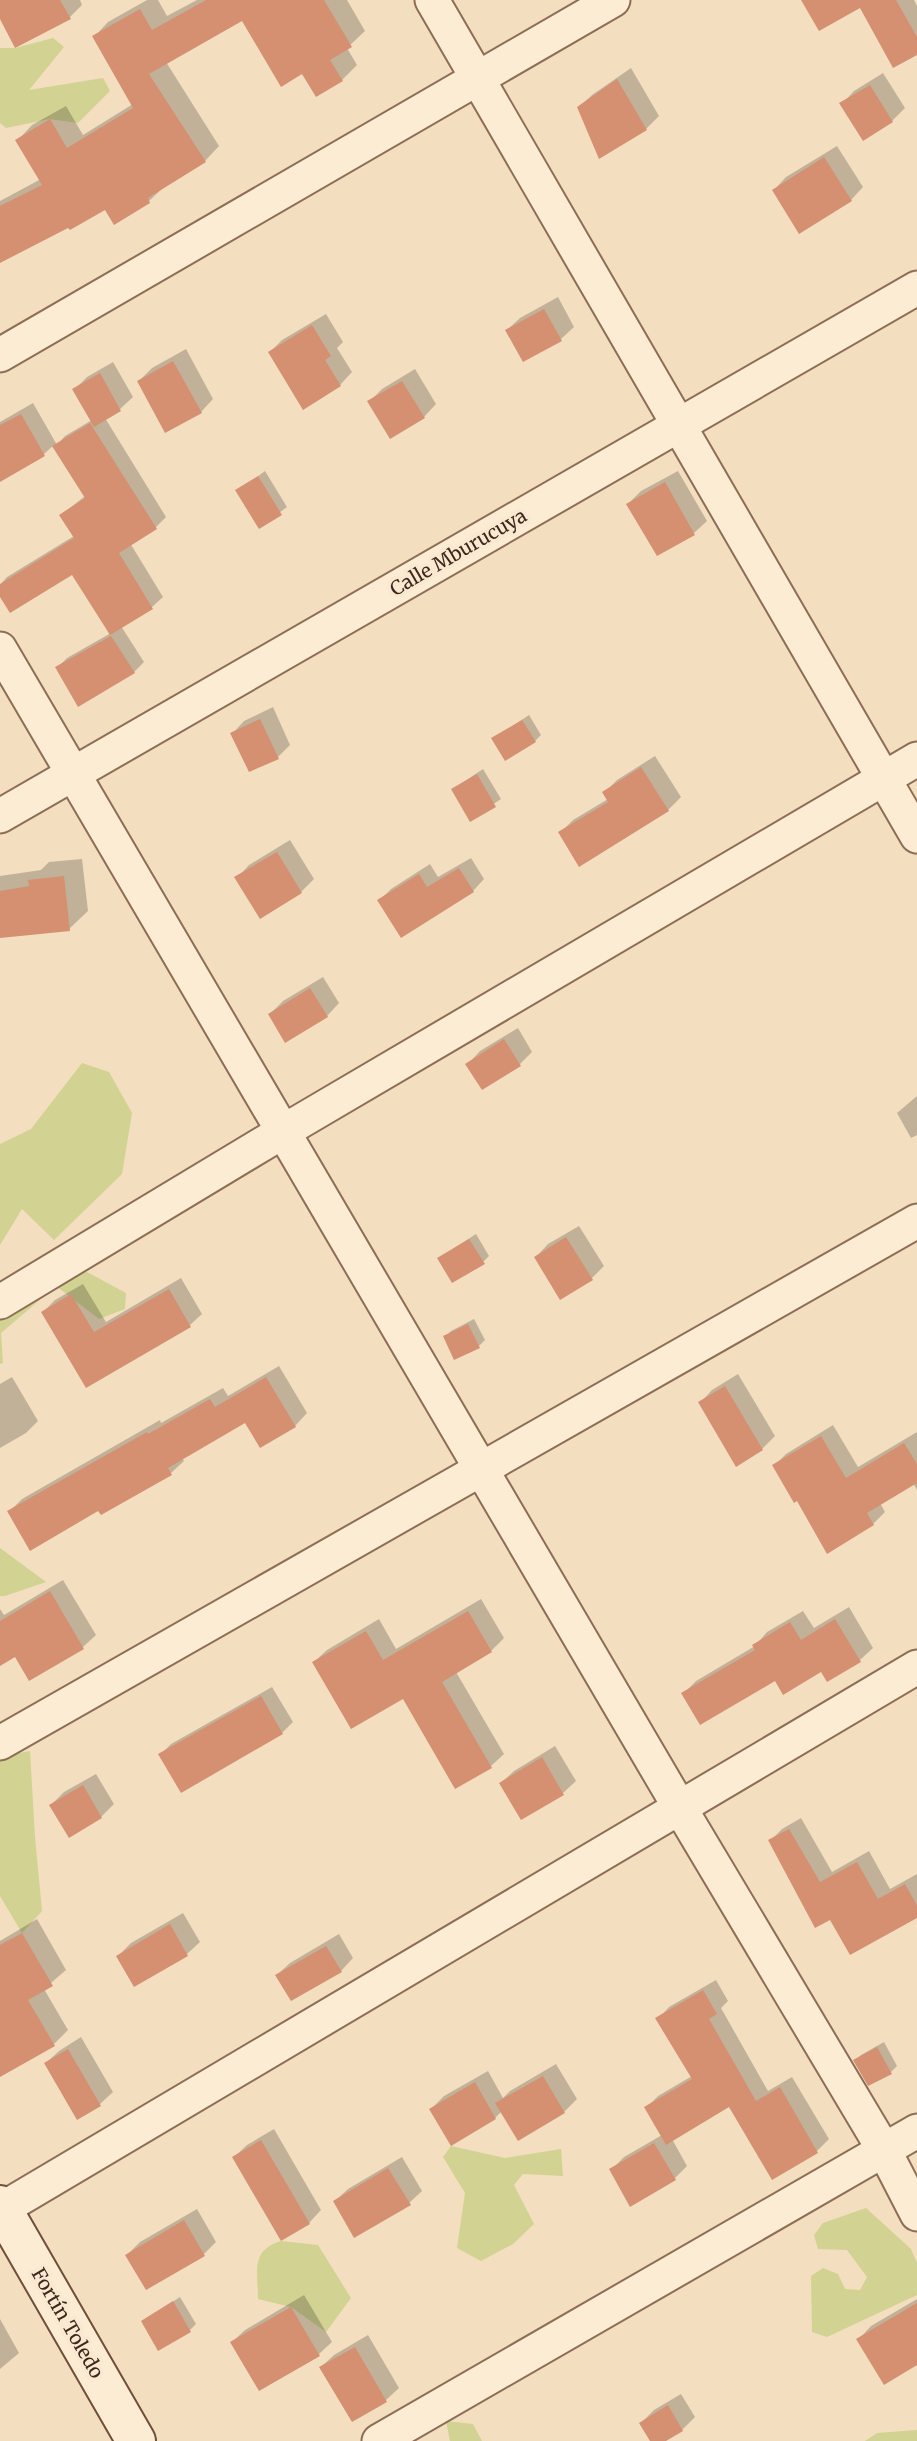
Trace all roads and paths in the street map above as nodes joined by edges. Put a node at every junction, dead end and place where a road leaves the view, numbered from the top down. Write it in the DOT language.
graph roads {
  1 [pos="432,0"];
  2 [pos="613,0"];
  3 [pos="478,78"];
  4 [pos="917,288"];
  5 [pos="0,355"];
  6 [pos="679,425"];
  7 [pos="0,649"];
  8 [pos="917,759"];
  9 [pos="73,774"];
  10 [pos="884,779"];
  11 [pos="0,816"];
  12 [pos="917,836"];
  13 [pos="284,1131"];
  14 [pos="917,1221"];
  15 [pos="0,1302"];
  16 [pos="482,1468"];
  17 [pos="917,1667"];
  18 [pos="0,1743"];
  19 [pos="680,1808"];
  20 [pos="917,2131"];
  21 [pos="884,2150"];
  22 [pos="1,2207"];
  23 [pos="917,2214"];
  24 [pos="136,2441"];
  25 [pos="379,2441"];
  1 -- 3 [label="street"];
  2 -- 3 [label="street"];
  3 -- 5 [label="street"];
  3 -- 6 [label="street"];
  4 -- 6 [label="street, Calle Mburucuya"];
  6 -- 9 [label="street, Calle Mburucuya"];
  6 -- 10 [label="street"];
  7 -- 9 [label="street"];
  8 -- 10 [label="street"];
  9 -- 11 [label="street, Calle Mburucuya"];
  9 -- 13 [label="street"];
  10 -- 12 [label="street"];
  10 -- 13 [label="street"];
  13 -- 15 [label="street"];
  13 -- 16 [label="street"];
  14 -- 16 [label="street"];
  16 -- 18 [label="street"];
  16 -- 19 [label="street"];
  17 -- 19 [label="street"];
  19 -- 21 [label="street"];
  19 -- 22 [label="street"];
  20 -- 21 [label="street"];
  21 -- 23 [label="street"];
  21 -- 25 [label="street"];
  22 -- 24 [label="street, Fortín Toledo"];
}
